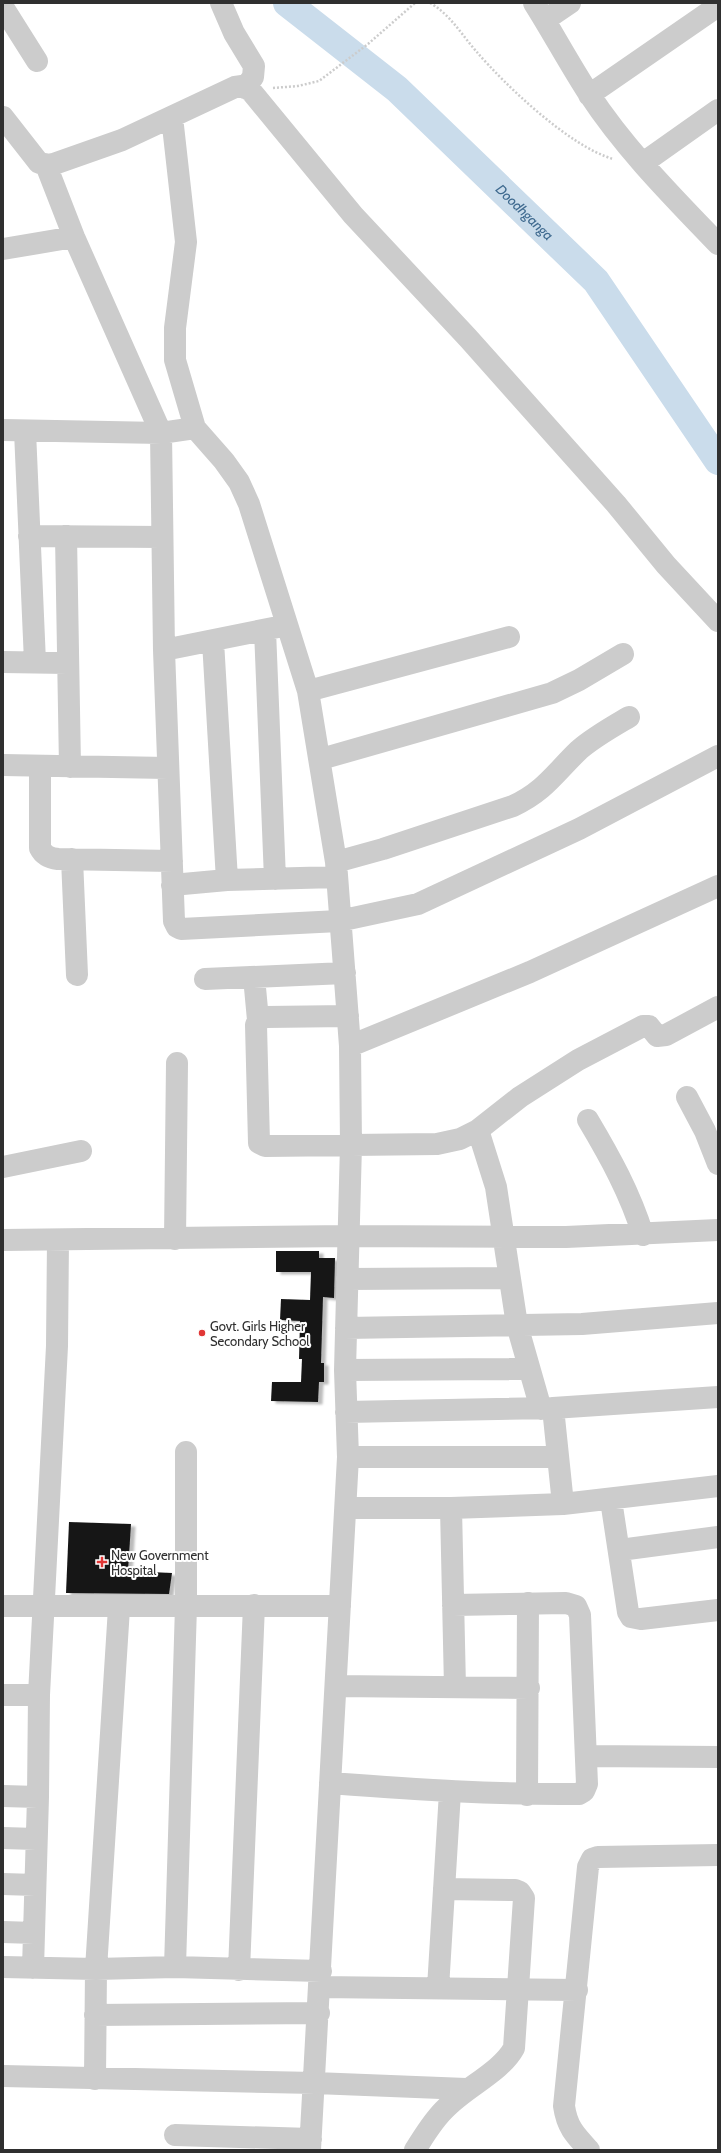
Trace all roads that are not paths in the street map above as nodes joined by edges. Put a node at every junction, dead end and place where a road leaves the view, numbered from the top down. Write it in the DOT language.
graph roads {
  1 [pos="221,3"];
  2 [pos="570,3"];
  3 [pos="718,6"];
  4 [pos="3,7"];
  5 [pos="540,12"];
  6 [pos="38,60"];
  7 [pos="248,89"];
  8 [pos="590,95"];
  9 [pos="718,110"];
  10 [pos="3,117"];
  11 [pos="172,117"];
  12 [pos="640,160"];
  13 [pos="46,165"];
  14 [pos="74,237"];
  15 [pos="718,244"];
  16 [pos="3,249"];
  17 [pos="195,428"];
  18 [pos="3,430"];
  19 [pos="25,431"];
  20 [pos="161,433"];
  21 [pos="29,536"];
  22 [pos="66,536"];
  23 [pos="162,537"];
  24 [pos="718,621"];
  25 [pos="286,625"];
  26 [pos="265,630"];
  27 [pos="509,637"];
  28 [pos="213,641"];
  29 [pos="164,650"];
  30 [pos="623,654"];
  31 [pos="3,662"];
  32 [pos="35,662"];
  33 [pos="67,663"];
  34 [pos="308,691"];
  35 [pos="629,717"];
  36 [pos="718,756"];
  37 [pos="321,759"];
  38 [pos="3,765"];
  39 [pos="40,766"];
  40 [pos="70,767"];
  41 [pos="167,768"];
  42 [pos="72,859"];
  43 [pos="172,861"];
  44 [pos="337,869"];
  45 [pos="275,879"];
  46 [pos="227,880"];
  47 [pos="172,885"];
  48 [pos="718,886"];
  49 [pos="339,921"];
  50 [pos="346,973"];
  51 [pos="77,975"];
  52 [pos="254,977"];
  53 [pos="205,979"];
  54 [pos="718,1007"];
  55 [pos="348,1016"];
  56 [pos="258,1020"];
  57 [pos="350,1046"];
  58 [pos="176,1063"];
  59 [pos="687,1097"];
  60 [pos="588,1120"];
  61 [pos="478,1130"];
  62 [pos="351,1145"];
  63 [pos="81,1151"];
  64 [pos="718,1164"];
  65 [pos="3,1167"];
  66 [pos="718,1230"];
  67 [pos="643,1235"];
  68 [pos="348,1236"];
  69 [pos="505,1237"];
  70 [pos="175,1239"];
  71 [pos="3,1240"];
  72 [pos="58,1240"];
  73 [pos="508,1278"];
  74 [pos="347,1279"];
  75 [pos="718,1313"];
  76 [pos="517,1325"];
  77 [pos="346,1328"];
  78 [pos="529,1369"];
  79 [pos="345,1370"];
  80 [pos="718,1397"];
  81 [pos="547,1408"];
  82 [pos="346,1412"];
  83 [pos="186,1452"];
  84 [pos="348,1457"];
  85 [pos="558,1457"];
  86 [pos="718,1486"];
  87 [pos="611,1500"];
  88 [pos="563,1504"];
  89 [pos="346,1508"];
  90 [pos="450,1508"];
  91 [pos="718,1537"];
  92 [pos="620,1550"];
  93 [pos="528,1603"];
  94 [pos="454,1605"];
  95 [pos="3,1606"];
  96 [pos="186,1606"];
  97 [pos="254,1606"];
  98 [pos="340,1606"];
  99 [pos="44,1607"];
  100 [pos="119,1608"];
  101 [pos="718,1610"];
  102 [pos="336,1686"];
  103 [pos="455,1688"];
  104 [pos="529,1688"];
  105 [pos="3,1695"];
  106 [pos="39,1695"];
  107 [pos="587,1756"];
  108 [pos="718,1757"];
  109 [pos="330,1783"];
  110 [pos="450,1792"];
  111 [pos="527,1795"];
  112 [pos="3,1796"];
  113 [pos="38,1798"];
  114 [pos="3,1838"];
  115 [pos="36,1839"];
  116 [pos="718,1855"];
  117 [pos="3,1884"];
  118 [pos="35,1885"];
  119 [pos="444,1889"];
  120 [pos="3,1932"];
  121 [pos="34,1933"];
  122 [pos="3,1967"];
  123 [pos="175,1967"];
  124 [pos="33,1968"];
  125 [pos="96,1969"];
  126 [pos="239,1970"];
  127 [pos="320,1979"];
  128 [pos="438,1988"];
  129 [pos="518,1990"];
  130 [pos="577,1990"];
  131 [pos="319,2013"];
  132 [pos="95,2015"];
  133 [pos="3,2076"];
  134 [pos="95,2079"];
  135 [pos="315,2082"];
  136 [pos="466,2089"];
  137 [pos="175,2135"];
  138 [pos="310,2144"];
  139 [pos="415,2150"];
  140 [pos="589,2150"];
  1 -- 7 [label="street"];
  2 -- 5 [label="street"];
  3 -- 8 [label="street"];
  4 -- 6 [label="street"];
  5 -- 8 [label="street"];
  7 -- 11 [label="street"];
  7 -- 24 [label="street"];
  8 -- 12 [label="street"];
  9 -- 12 [label="street"];
  10 -- 13 [label="street"];
  11 -- 13 [label="street"];
  11 -- 17 [label="street"];
  12 -- 15 [label="street"];
  13 -- 14 [label="street"];
  14 -- 16 [label="street"];
  14 -- 20 [label="street"];
  17 -- 20 [label="street"];
  17 -- 25 [label="street"];
  18 -- 19 [label="street"];
  19 -- 20 [label="street"];
  19 -- 21 [label="street"];
  20 -- 23 [label="street"];
  21 -- 22 [label="street"];
  21 -- 32 [label="street"];
  22 -- 23 [label="street"];
  22 -- 33 [label="street"];
  23 -- 29 [label="street"];
  25 -- 26 [label="street"];
  25 -- 34 [label="street"];
  26 -- 28 [label="street"];
  26 -- 45 [label="street"];
  27 -- 34 [label="street"];
  28 -- 29 [label="street"];
  28 -- 46 [label="street"];
  29 -- 41 [label="street"];
  30 -- 37 [label="street"];
  31 -- 32 [label="street"];
  32 -- 33 [label="street"];
  33 -- 40 [label="street"];
  34 -- 37 [label="street"];
  35 -- 44 [label="street"];
  36 -- 49 [label="street"];
  37 -- 44 [label="street"];
  38 -- 39 [label="street"];
  39 -- 40 [label="street"];
  39 -- 42 [label="street"];
  40 -- 41 [label="street"];
  41 -- 43 [label="street"];
  42 -- 43 [label="street"];
  42 -- 51 [label="street"];
  43 -- 47 [label="street"];
  44 -- 45 [label="street"];
  44 -- 49 [label="street"];
  45 -- 46 [label="street"];
  46 -- 47 [label="street"];
  47 -- 49 [label="street"];
  48 -- 57 [label="street"];
  49 -- 50 [label="street"];
  50 -- 52 [label="street"];
  50 -- 55 [label="street"];
  52 -- 53 [label="street"];
  52 -- 56 [label="street"];
  54 -- 61 [label="street"];
  55 -- 56 [label="street"];
  55 -- 57 [label="street"];
  56 -- 62 [label="street"];
  57 -- 62 [label="street"];
  58 -- 70 [label="street"];
  59 -- 64 [label="street"];
  60 -- 67 [label="street"];
  61 -- 62 [label="street"];
  61 -- 69 [label="street"];
  62 -- 68 [label="street"];
  63 -- 65 [label="street"];
  66 -- 67 [label="street"];
  67 -- 69 [label="street"];
  68 -- 69 [label="street"];
  68 -- 70 [label="street"];
  68 -- 74 [label="street"];
  69 -- 73 [label="street"];
  70 -- 72 [label="street"];
  71 -- 72 [label="street"];
  72 -- 99 [label="street"];
  73 -- 74 [label="street"];
  73 -- 76 [label="street"];
  74 -- 77 [label="street"];
  75 -- 76 [label="street"];
  76 -- 77 [label="street"];
  76 -- 78 [label="street"];
  77 -- 79 [label="street"];
  78 -- 79 [label="street"];
  78 -- 81 [label="street"];
  79 -- 82 [label="street"];
  80 -- 81 [label="street"];
  81 -- 82 [label="street"];
  81 -- 85 [label="street"];
  82 -- 84 [label="street"];
  83 -- 96 [label="street"];
  84 -- 85 [label="street"];
  84 -- 89 [label="street"];
  85 -- 88 [label="street"];
  86 -- 87 [label="street"];
  87 -- 88 [label="street"];
  87 -- 92 [label="street"];
  88 -- 90 [label="street"];
  89 -- 90 [label="street"];
  89 -- 98 [label="street"];
  90 -- 94 [label="street"];
  91 -- 92 [label="street"];
  92 -- 101 [label="street"];
  93 -- 94 [label="street"];
  93 -- 104 [label="street"];
  93 -- 107 [label="street"];
  94 -- 103 [label="street"];
  95 -- 99 [label="street"];
  96 -- 97 [label="street"];
  96 -- 100 [label="street"];
  96 -- 123 [label="street"];
  97 -- 98 [label="street"];
  97 -- 126 [label="street"];
  98 -- 102 [label="street"];
  99 -- 100 [label="street"];
  99 -- 106 [label="street"];
  100 -- 125 [label="street"];
  102 -- 103 [label="street"];
  102 -- 109 [label="street"];
  103 -- 104 [label="street"];
  104 -- 111 [label="street"];
  105 -- 106 [label="street"];
  106 -- 113 [label="street"];
  107 -- 108 [label="street"];
  107 -- 111 [label="street"];
  109 -- 110 [label="street"];
  109 -- 127 [label="street"];
  110 -- 111 [label="street"];
  110 -- 119 [label="street"];
  112 -- 113 [label="street"];
  113 -- 115 [label="street"];
  114 -- 115 [label="street"];
  115 -- 118 [label="street"];
  116 -- 130 [label="street"];
  117 -- 118 [label="street"];
  118 -- 121 [label="street"];
  119 -- 128 [label="street"];
  119 -- 129 [label="street"];
  120 -- 121 [label="street"];
  121 -- 124 [label="street"];
  122 -- 124 [label="street"];
  123 -- 125 [label="street"];
  123 -- 126 [label="street"];
  124 -- 125 [label="street"];
  125 -- 132 [label="street"];
  126 -- 127 [label="street"];
  127 -- 128 [label="street"];
  127 -- 131 [label="street"];
  128 -- 129 [label="street"];
  129 -- 130 [label="street"];
  129 -- 136 [label="street"];
  130 -- 140 [label="street"];
  131 -- 132 [label="street"];
  131 -- 135 [label="street"];
  132 -- 134 [label="street"];
  133 -- 134 [label="street"];
  134 -- 135 [label="street"];
  135 -- 136 [label="street"];
  135 -- 138 [label="street"];
  136 -- 139 [label="street"];
  137 -- 138 [label="street"];
}
